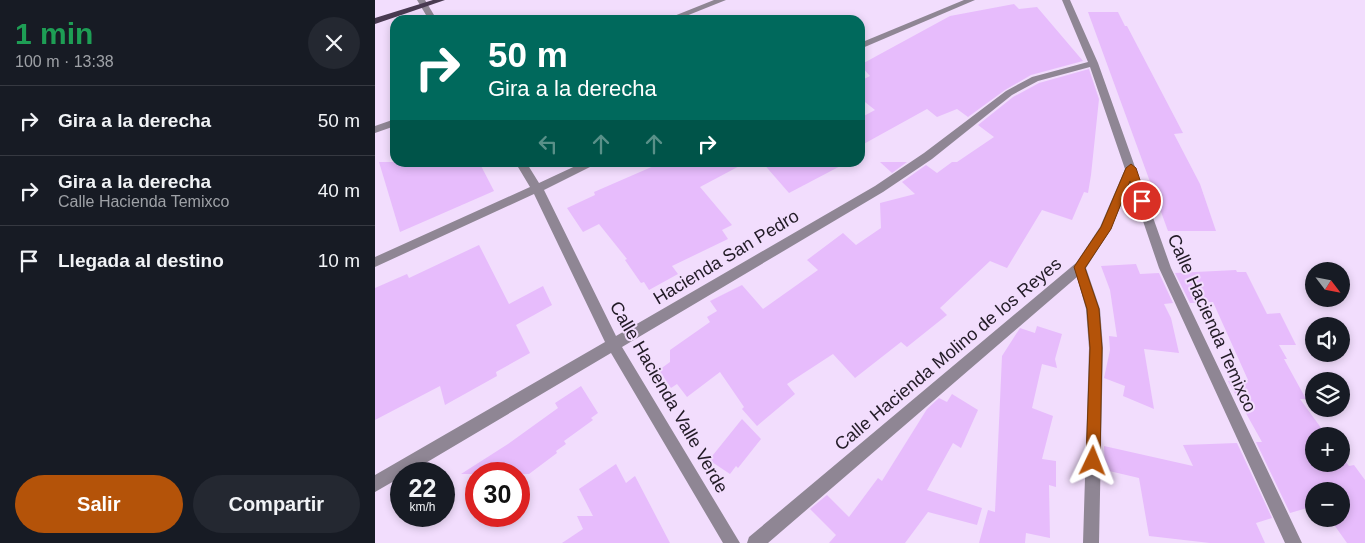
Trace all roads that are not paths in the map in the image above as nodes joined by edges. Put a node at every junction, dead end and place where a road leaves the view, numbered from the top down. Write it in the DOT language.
graph roads {
  1 [pos="441,0"];
  2 [pos="722,0"];
  3 [pos="971,0"];
  4 [pos="1066,0"];
  5 [pos="423,3"];
  6 [pos="430,15"];
  7 [pos="682,15"];
  8 [pos="375,20"];
  9 [pos="865,44"];
  10 [pos="1093,62"];
  11 [pos="390,124"];
  12 [pos="375,130"];
  13 [pos="523,167"];
  14 [pos="584,167"];
  15 [pos="1131,168"];
  16 [pos="537,188"];
  17 [pos="375,262"];
  18 [pos="1080,267"];
  19 [pos="613,346"];
  20 [pos="375,484"];
  21 [pos="732,543"];
  22 [pos="755,543"];
  23 [pos="1091,543"];
  24 [pos="1294,543"];
  1 -- 5 [label="main road"];
  2 -- 7 [label="street"];
  3 -- 9 [label="street"];
  4 -- 10 [label="street, Calle Hacienda Temixco"];
  5 -- 6 [label="street"];
  5 -- 8 [label="main road"];
  10 -- 15 [label="street, Calle Hacienda Temixco"];
  10 -- 19 [label="street, Hacienda San Pedro"];
  11 -- 12 [label="street"];
  13 -- 16 [label="street, Calle Hacienda Valle Verde"];
  14 -- 16 [label="street"];
  15 -- 18 [label="street, Calle Hacienda Molino de los Reyes"];
  15 -- 24 [label="street, Calle Hacienda Temixco"];
  16 -- 17 [label="street"];
  16 -- 19 [label="street, Calle Hacienda Valle Verde"];
  18 -- 22 [label="street, Calle Hacienda Molino de los Reyes"];
  18 -- 23 [label="street"];
  19 -- 20 [label="street, Hacienda San Pedro"];
  19 -- 21 [label="street, Calle Hacienda Valle Verde"];
}
